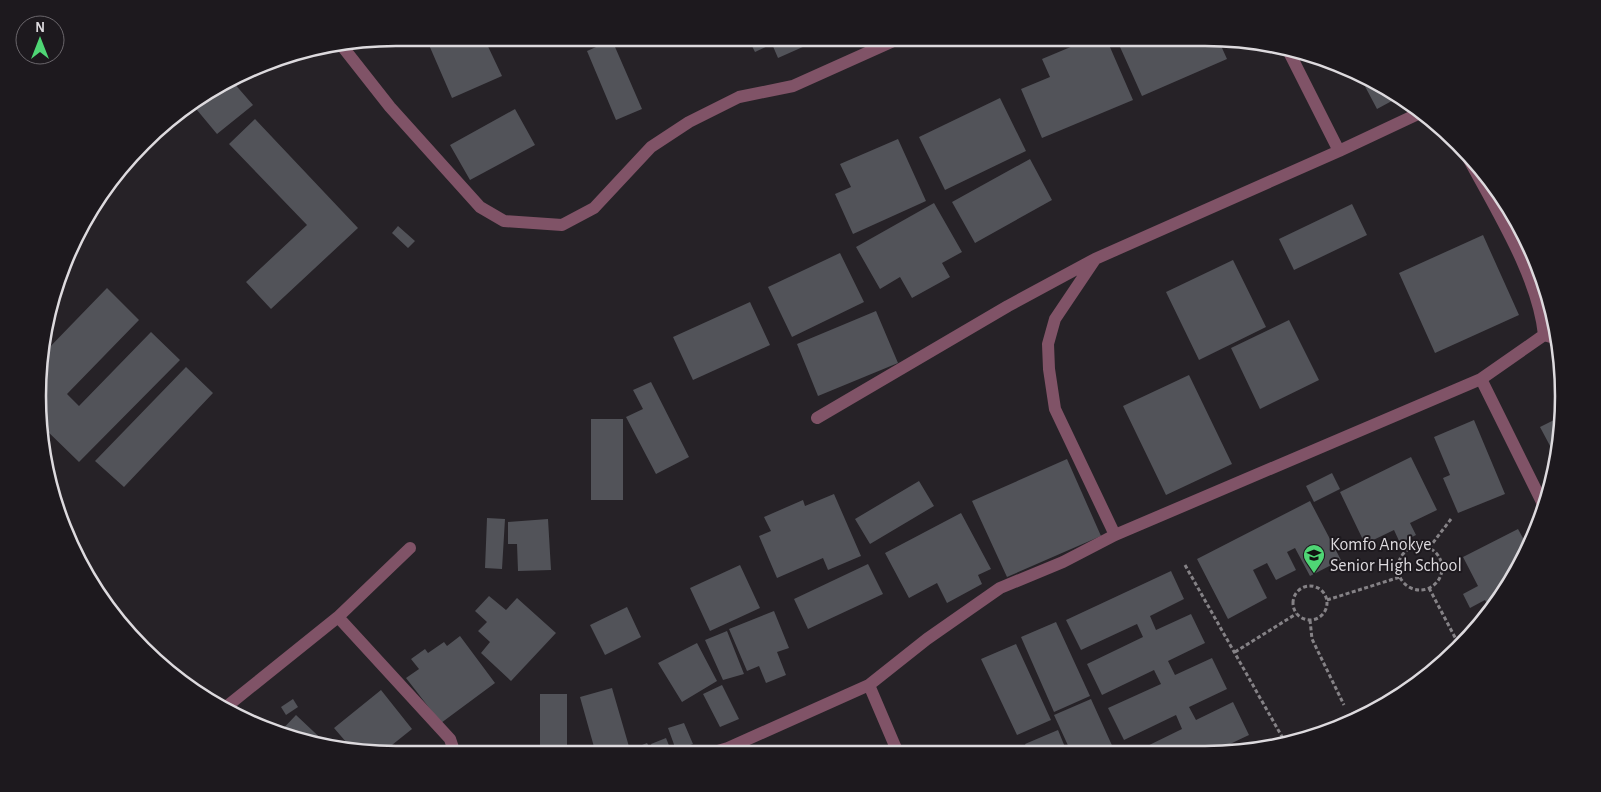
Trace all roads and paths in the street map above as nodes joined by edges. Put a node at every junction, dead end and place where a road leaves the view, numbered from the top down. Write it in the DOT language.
graph roads {
  1 [pos="882,46"];
  2 [pos="345,50"];
  3 [pos="1292,57"];
  4 [pos="1414,116"];
  5 [pos="1339,151"];
  6 [pos="1480,180"];
  7 [pos="1095,258"];
  8 [pos="1544,335"];
  9 [pos="1550,337"];
  10 [pos="1481,379"];
  11 [pos="817,418"];
  12 [pos="1540,497"];
  13 [pos="1451,519"];
  14 [pos="1114,536"];
  15 [pos="410,548"];
  16 [pos="1429,548"];
  17 [pos="1185,564"];
  18 [pos="1400,577"];
  19 [pos="1429,588"];
  20 [pos="1327,600"];
  21 [pos="1296,614"];
  22 [pos="338,617"];
  23 [pos="1310,620"];
  24 [pos="1456,639"];
  25 [pos="1235,652"];
  26 [pos="869,685"];
  27 [pos="230,704"];
  28 [pos="1349,715"];
  29 [pos="1282,737"];
  30 [pos="452,746"];
  31 [pos="732,746"];
  32 [pos="895,746"];
  1 -- 2 [label="street"];
  3 -- 5 [label="street"];
  4 -- 5 [label="street"];
  5 -- 7 [label="street"];
  6 -- 8 [label="street"];
  7 -- 11 [label="street"];
  7 -- 14 [label="street"];
  8 -- 9 [label="street"];
  8 -- 10 [label="street"];
  10 -- 12 [label="street"];
  10 -- 14 [label="street"];
  13 -- 16 [label="path"];
  14 -- 26 [label="street"];
  15 -- 22 [label="street"];
  16 -- 18 [label="path"];
  16 -- 19 [label="path"];
  17 -- 25 [label="path"];
  18 -- 19 [label="path"];
  18 -- 20 [label="path"];
  19 -- 24 [label="path"];
  20 -- 21 [label="path"];
  20 -- 23 [label="path"];
  21 -- 23 [label="path"];
  21 -- 25 [label="path"];
  22 -- 27 [label="street"];
  22 -- 30 [label="street"];
  23 -- 28 [label="path"];
  25 -- 29 [label="path"];
  26 -- 31 [label="street"];
  26 -- 32 [label="street"];
}
